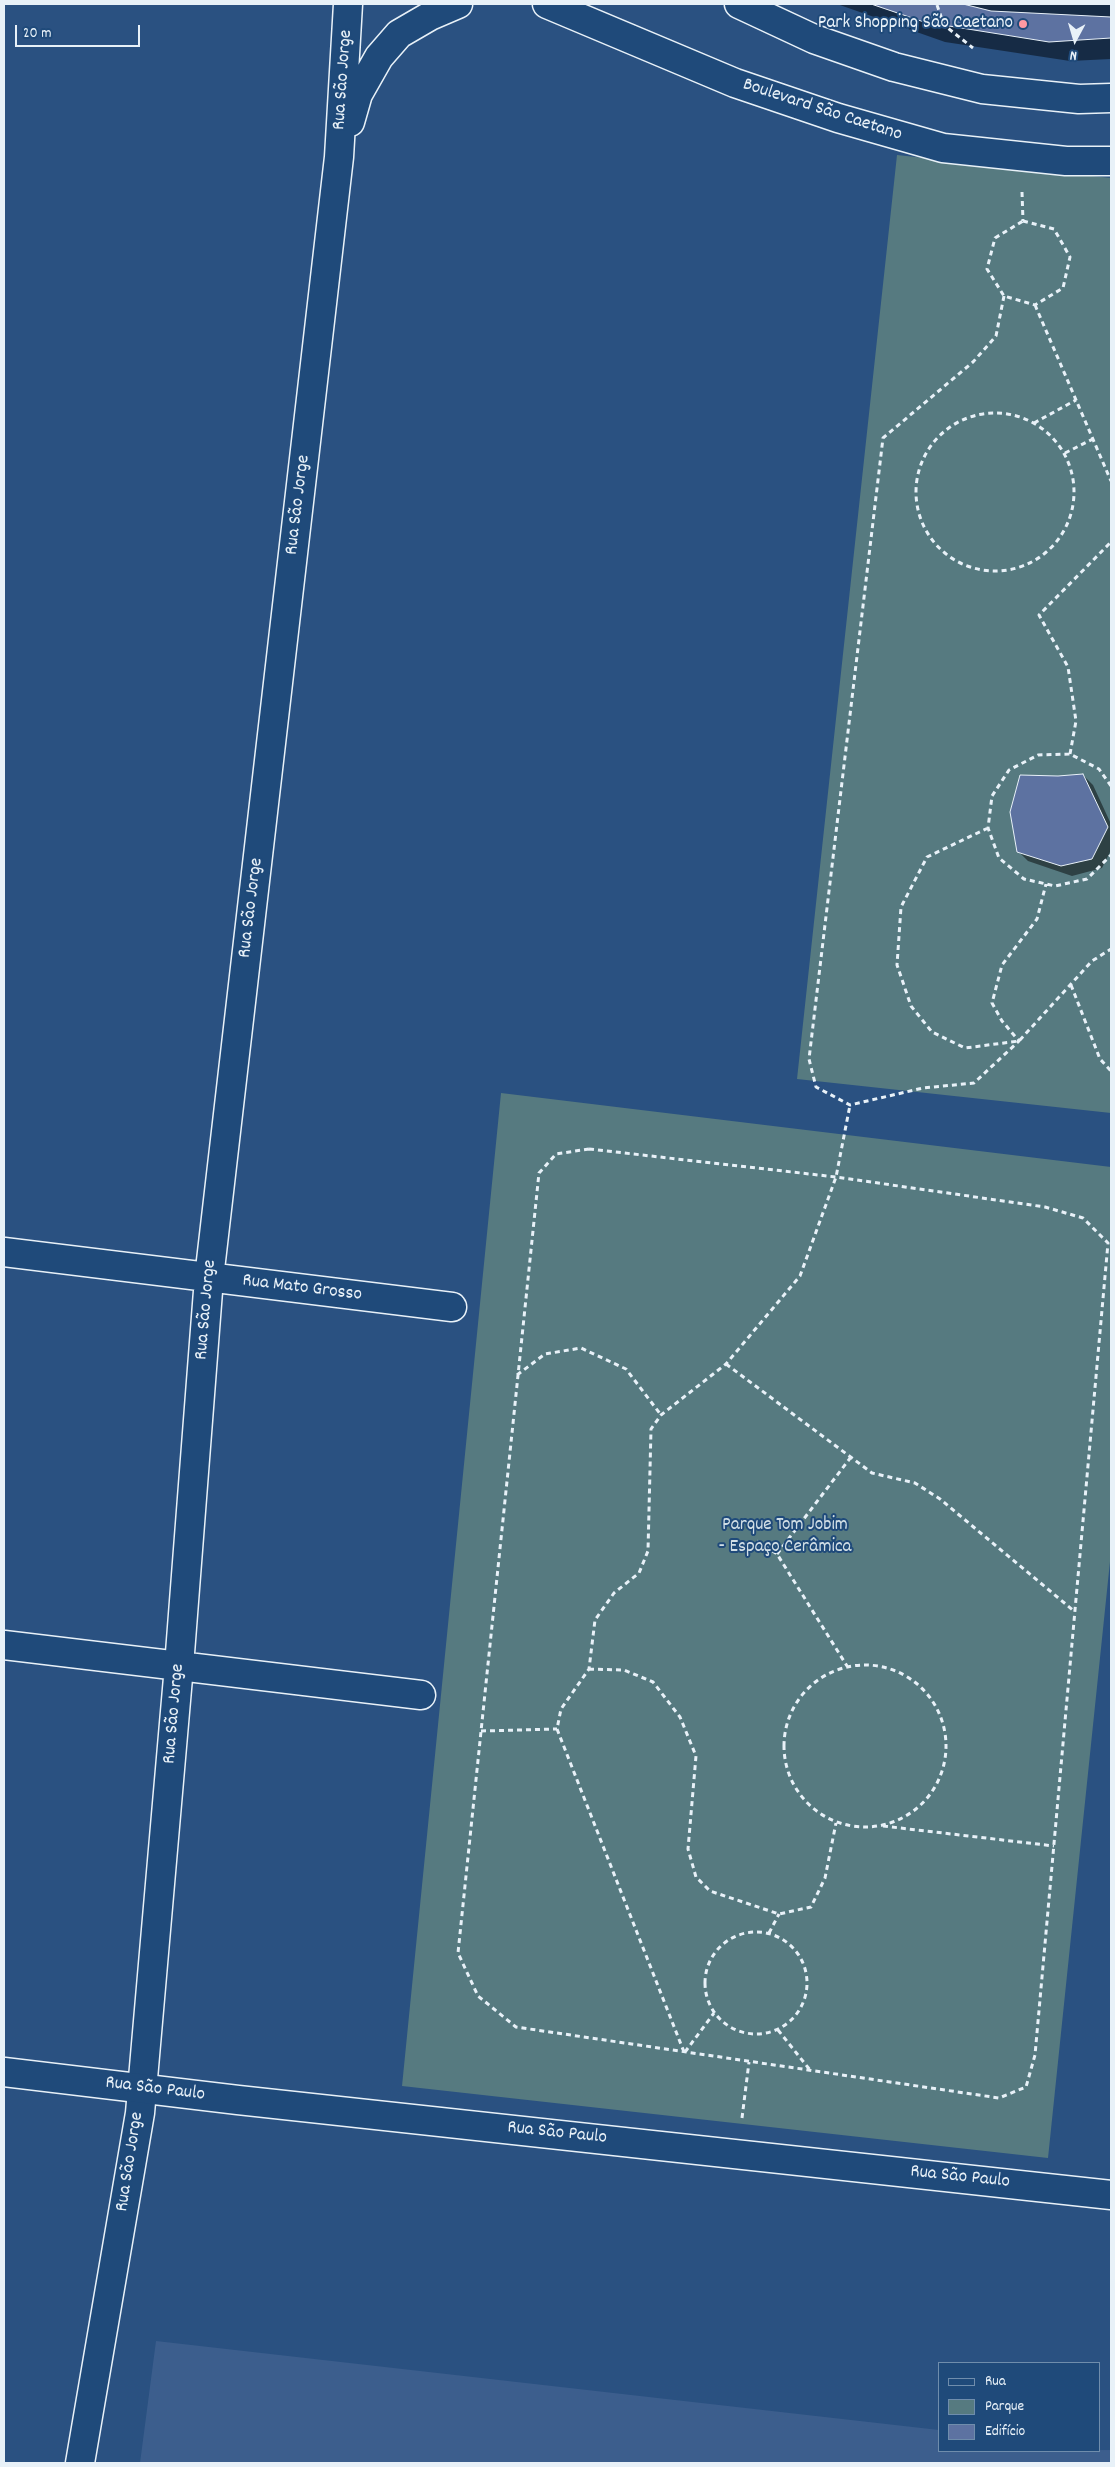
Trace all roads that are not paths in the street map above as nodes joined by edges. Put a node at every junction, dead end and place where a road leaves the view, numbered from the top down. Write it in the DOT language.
graph roads {
  1 [pos="348,4"];
  2 [pos="458,4"];
  3 [pos="547,4"];
  4 [pos="739,4"];
  5 [pos="1111,98"];
  6 [pos="339,157"];
  7 [pos="1111,161"];
  8 [pos="4,1252"];
  9 [pos="209,1278"];
  10 [pos="452,1307"];
  11 [pos="4,1645"];
  12 [pos="179,1666"];
  13 [pos="421,1695"];
  14 [pos="4,2072"];
  15 [pos="142,2089"];
  16 [pos="1111,2195"];
  17 [pos="80,2463"];
  1 -- 6 [label="street, Rua São Jorge"];
  2 -- 6 [label="street, Rua São Jorge"];
  3 -- 7 [label="street, Boulevard São Caetano"];
  4 -- 5 [label="street"];
  6 -- 9 [label="street, Rua São Jorge"];
  8 -- 9 [label="street, Rua Mato Grosso"];
  9 -- 10 [label="street, Rua Mato Grosso"];
  9 -- 12 [label="street, Rua São Jorge"];
  11 -- 12 [label="street"];
  12 -- 13 [label="street"];
  12 -- 15 [label="street, Rua São Jorge"];
  14 -- 15 [label="street, Rua São Paulo"];
  15 -- 16 [label="street, Rua São Paulo"];
  15 -- 17 [label="street, Rua São Jorge"];
}
